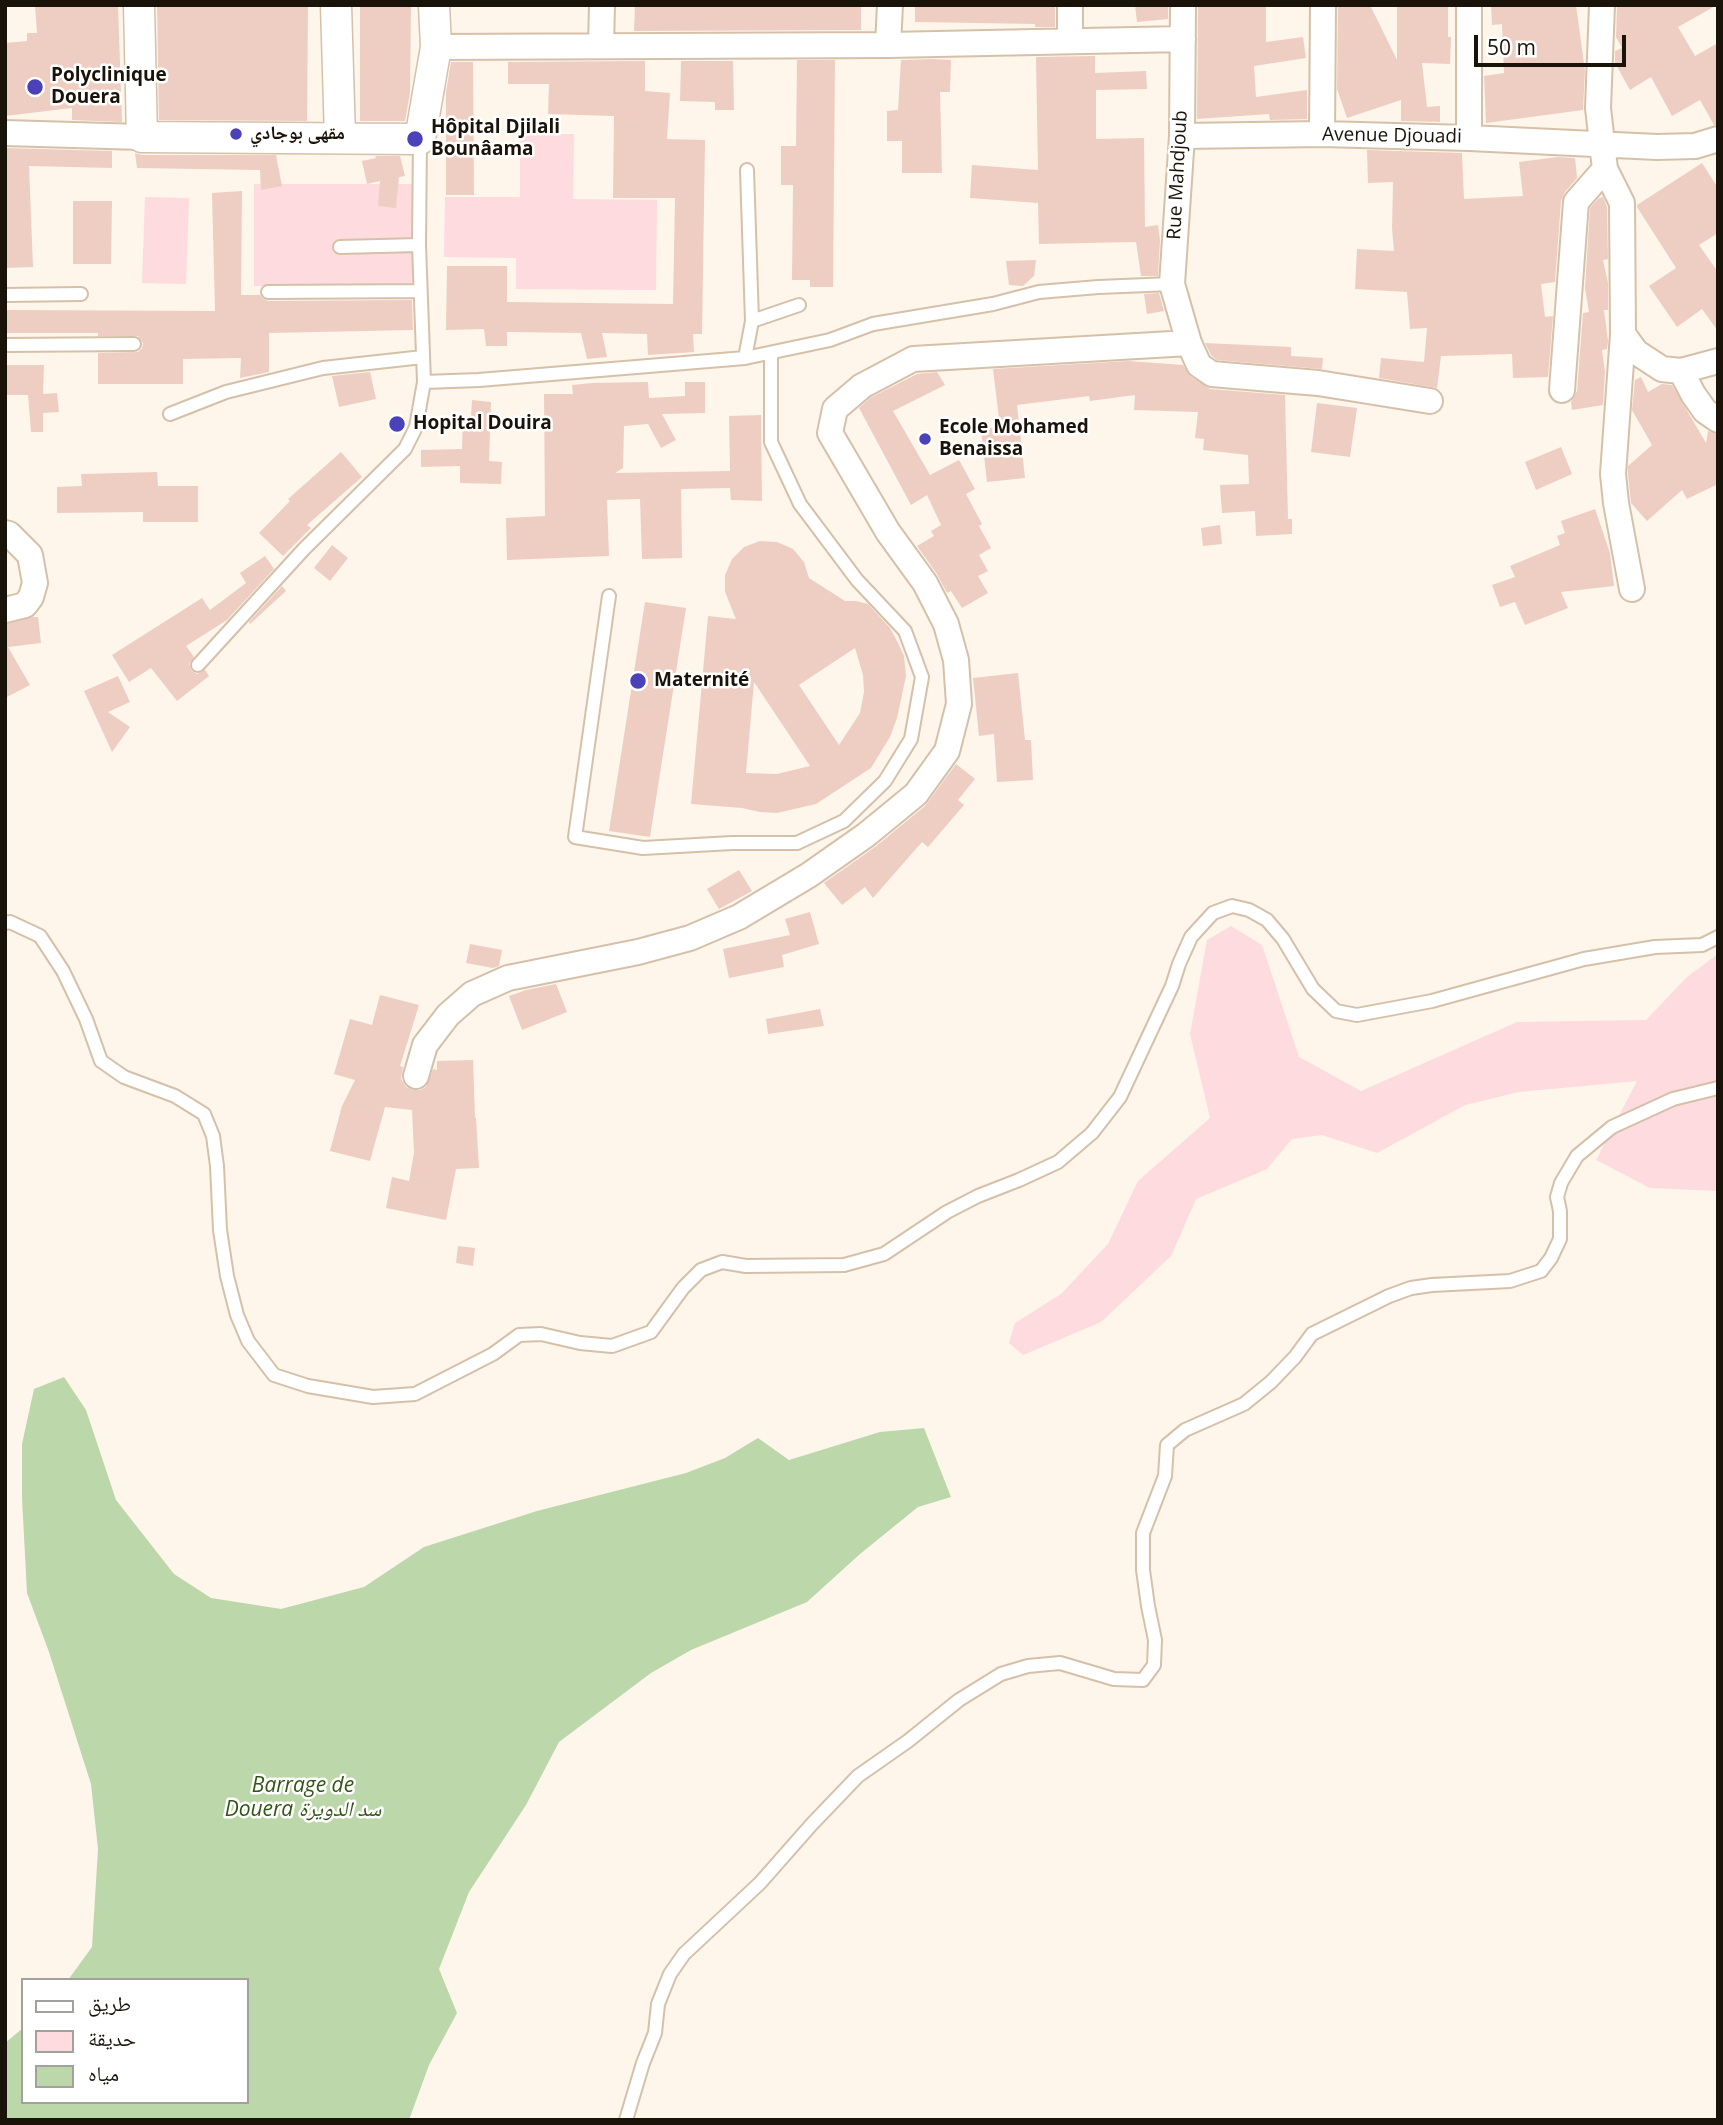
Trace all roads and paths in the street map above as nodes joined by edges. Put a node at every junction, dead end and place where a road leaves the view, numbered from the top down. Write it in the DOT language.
graph roads {
  1 [pos="139,5"];
  2 [pos="336,5"];
  3 [pos="435,5"];
  4 [pos="602,5"];
  5 [pos="890,5"];
  6 [pos="1070,5"];
  7 [pos="1183,5"];
  8 [pos="1324,5"];
  9 [pos="1469,5"];
  10 [pos="1602,5"];
  11 [pos="1183,39"];
  12 [pos="1070,41"];
  13 [pos="888,45"];
  14 [pos="601,46"];
  15 [pos="436,47"];
  16 [pos="5,133"];
  17 [pos="1322,134"];
  18 [pos="1182,136"];
  19 [pos="142,137"];
  20 [pos="340,138"];
  21 [pos="1469,138"];
  22 [pos="420,139"];
  23 [pos="1718,139"];
  24 [pos="1602,144"];
  25 [pos="1605,169"];
  26 [pos="747,170"];
  27 [pos="419,245"];
  28 [pos="340,247"];
  29 [pos="1172,284"];
  30 [pos="420,291"];
  31 [pos="268,292"];
  32 [pos="81,294"];
  33 [pos="5,295"];
  34 [pos="799,304"];
  35 [pos="752,321"];
  36 [pos="1623,334"];
  37 [pos="1189,343"];
  38 [pos="134,344"];
  39 [pos="5,345"];
  40 [pos="771,353"];
  41 [pos="423,357"];
  42 [pos="745,358"];
  43 [pos="1718,361"];
  44 [pos="1681,371"];
  45 [pos="424,382"];
  46 [pos="1562,390"];
  47 [pos="1430,401"];
  48 [pos="170,414"];
  49 [pos="1718,420"];
  50 [pos="5,533"];
  51 [pos="1632,589"];
  52 [pos="609,596"];
  53 [pos="5,610"];
  54 [pos="198,665"];
  55 [pos="5,923"];
  56 [pos="1718,937"];
  57 [pos="416,1076"];
  58 [pos="1718,1088"];
  59 [pos="626,2120"];
  1 -- 19 [label="street"];
  2 -- 20 [label="street"];
  3 -- 15 [label="street"];
  4 -- 14 [label="street"];
  5 -- 13 [label="street"];
  6 -- 12 [label="street"];
  7 -- 11 [label="street, Rue Mahdjoub"];
  8 -- 17 [label="street"];
  9 -- 21 [label="street"];
  10 -- 24 [label="street"];
  11 -- 12 [label="street"];
  11 -- 18 [label="street, Rue Mahdjoub"];
  12 -- 13 [label="street"];
  13 -- 14 [label="street"];
  14 -- 15 [label="street"];
  15 -- 22 [label="street"];
  16 -- 19 [label="street"];
  17 -- 18 [label="street, Avenue Djouadi"];
  17 -- 21 [label="street, Avenue Djouadi"];
  18 -- 29 [label="street, Rue Mahdjoub"];
  19 -- 20 [label="street"];
  20 -- 22 [label="street"];
  21 -- 24 [label="street, Avenue Djouadi"];
  22 -- 27 [label="lane"];
  23 -- 24 [label="street, Avenue Djouadi"];
  24 -- 25 [label="street"];
  25 -- 36 [label="street"];
  25 -- 46 [label="street"];
  26 -- 35 [label="lane"];
  27 -- 28 [label="lane"];
  27 -- 30 [label="lane"];
  29 -- 37 [label="street, Rue Mahdjoub"];
  29 -- 40 [label="lane"];
  30 -- 31 [label="lane"];
  30 -- 41 [label="lane"];
  32 -- 33 [label="lane"];
  34 -- 35 [label="lane"];
  35 -- 42 [label="lane"];
  36 -- 44 [label="street"];
  36 -- 51 [label="street"];
  37 -- 47 [label="street, Rue Mahdjoub"];
  37 -- 57 [label="street"];
  38 -- 39 [label="lane"];
  40 -- 42 [label="lane"];
  40 -- 52 [label="lane"];
  41 -- 45 [label="lane"];
  41 -- 48 [label="lane"];
  42 -- 45 [label="lane"];
  43 -- 44 [label="street"];
  44 -- 49 [label="street"];
  45 -- 54 [label="lane"];
  50 -- 53 [label="street"];
  55 -- 56 [label="lane"];
  58 -- 59 [label="lane"];
}
